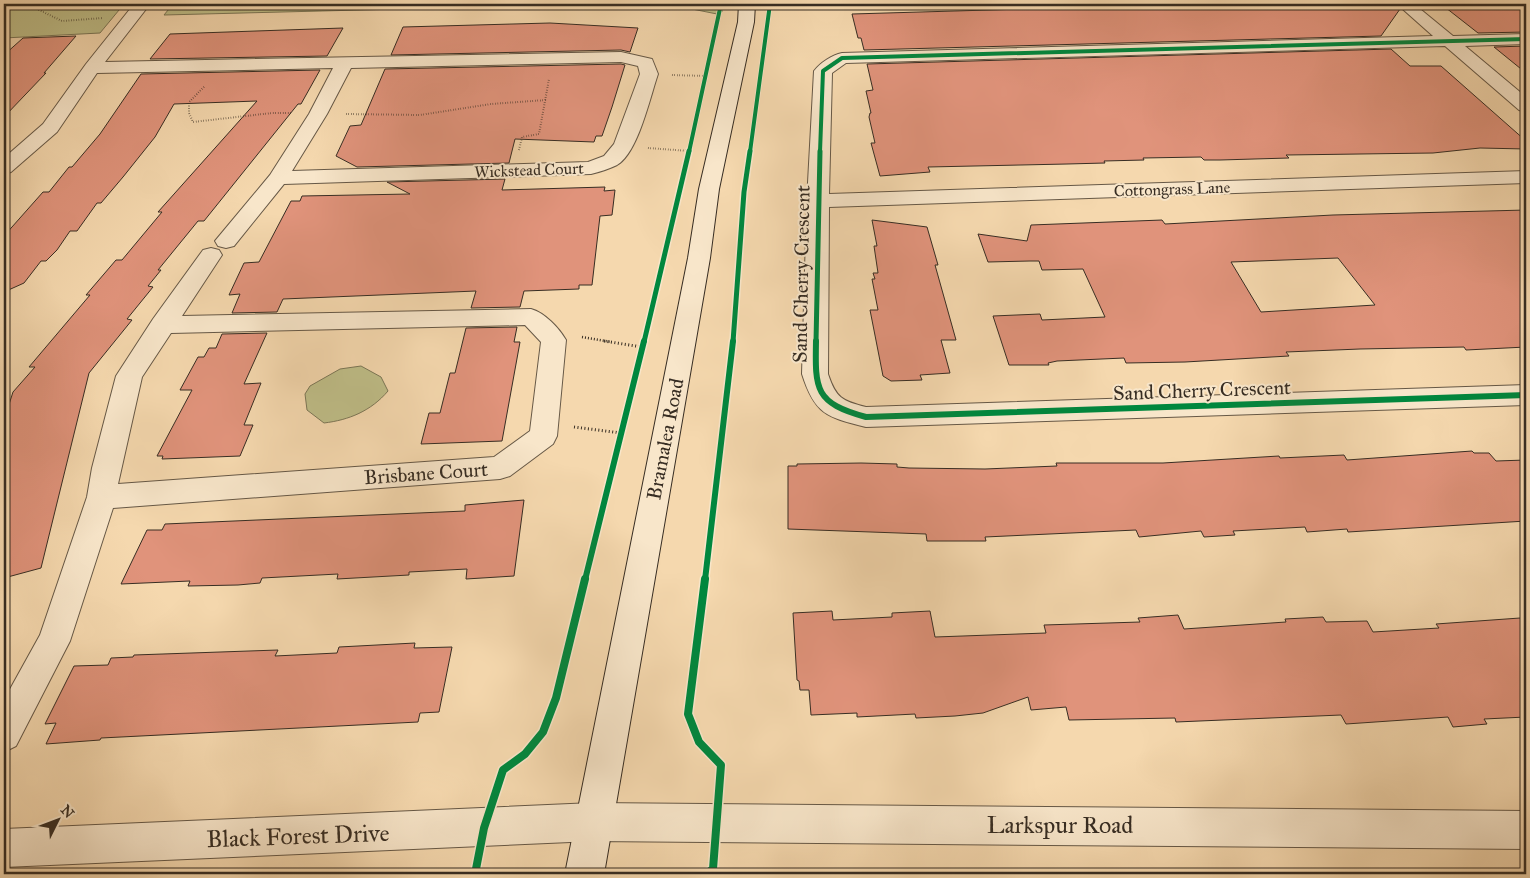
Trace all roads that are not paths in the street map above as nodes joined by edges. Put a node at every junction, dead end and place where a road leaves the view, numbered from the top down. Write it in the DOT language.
graph roads {
  1 [pos="142,4"];
  2 [pos="747,4"];
  3 [pos="1405,4"];
  4 [pos="1526,39"];
  5 [pos="1449,41"];
  6 [pos="345,63"];
  7 [pos="92,68"];
  8 [pos="1526,106"];
  9 [pos="4,168"];
  10 [pos="1526,177"];
  11 [pos="278,178"];
  12 [pos="818,201"];
  13 [pos="162,325"];
  14 [pos="1526,396"];
  15 [pos="102,497"];
  16 [pos="4,734"];
  17 [pos="593,822"];
  18 [pos="1526,830"];
  19 [pos="4,848"];
  20 [pos="584,874"];
  1 -- 7 [label="street"];
  2 -- 17 [label="street, Bramalea Road"];
  3 -- 5 [label="street"];
  4 -- 5 [label="street"];
  5 -- 8 [label="street"];
  5 -- 12 [label="street, Sand Cherry Crescent"];
  6 -- 7 [label="street"];
  6 -- 11 [label="street"];
  6 -- 11 [label="street, Wickstead Court"];
  7 -- 9 [label="street"];
  10 -- 12 [label="street, Cottongrass Lane"];
  11 -- 13 [label="street"];
  12 -- 14 [label="street, Sand Cherry Crescent"];
  13 -- 15 [label="street"];
  13 -- 15 [label="street, Brisbane Court"];
  15 -- 16 [label="street"];
  17 -- 18 [label="street, Larkspur Road"];
  17 -- 19 [label="street, Black Forest Drive"];
  17 -- 20 [label="street, Bramalea Road"];
}
